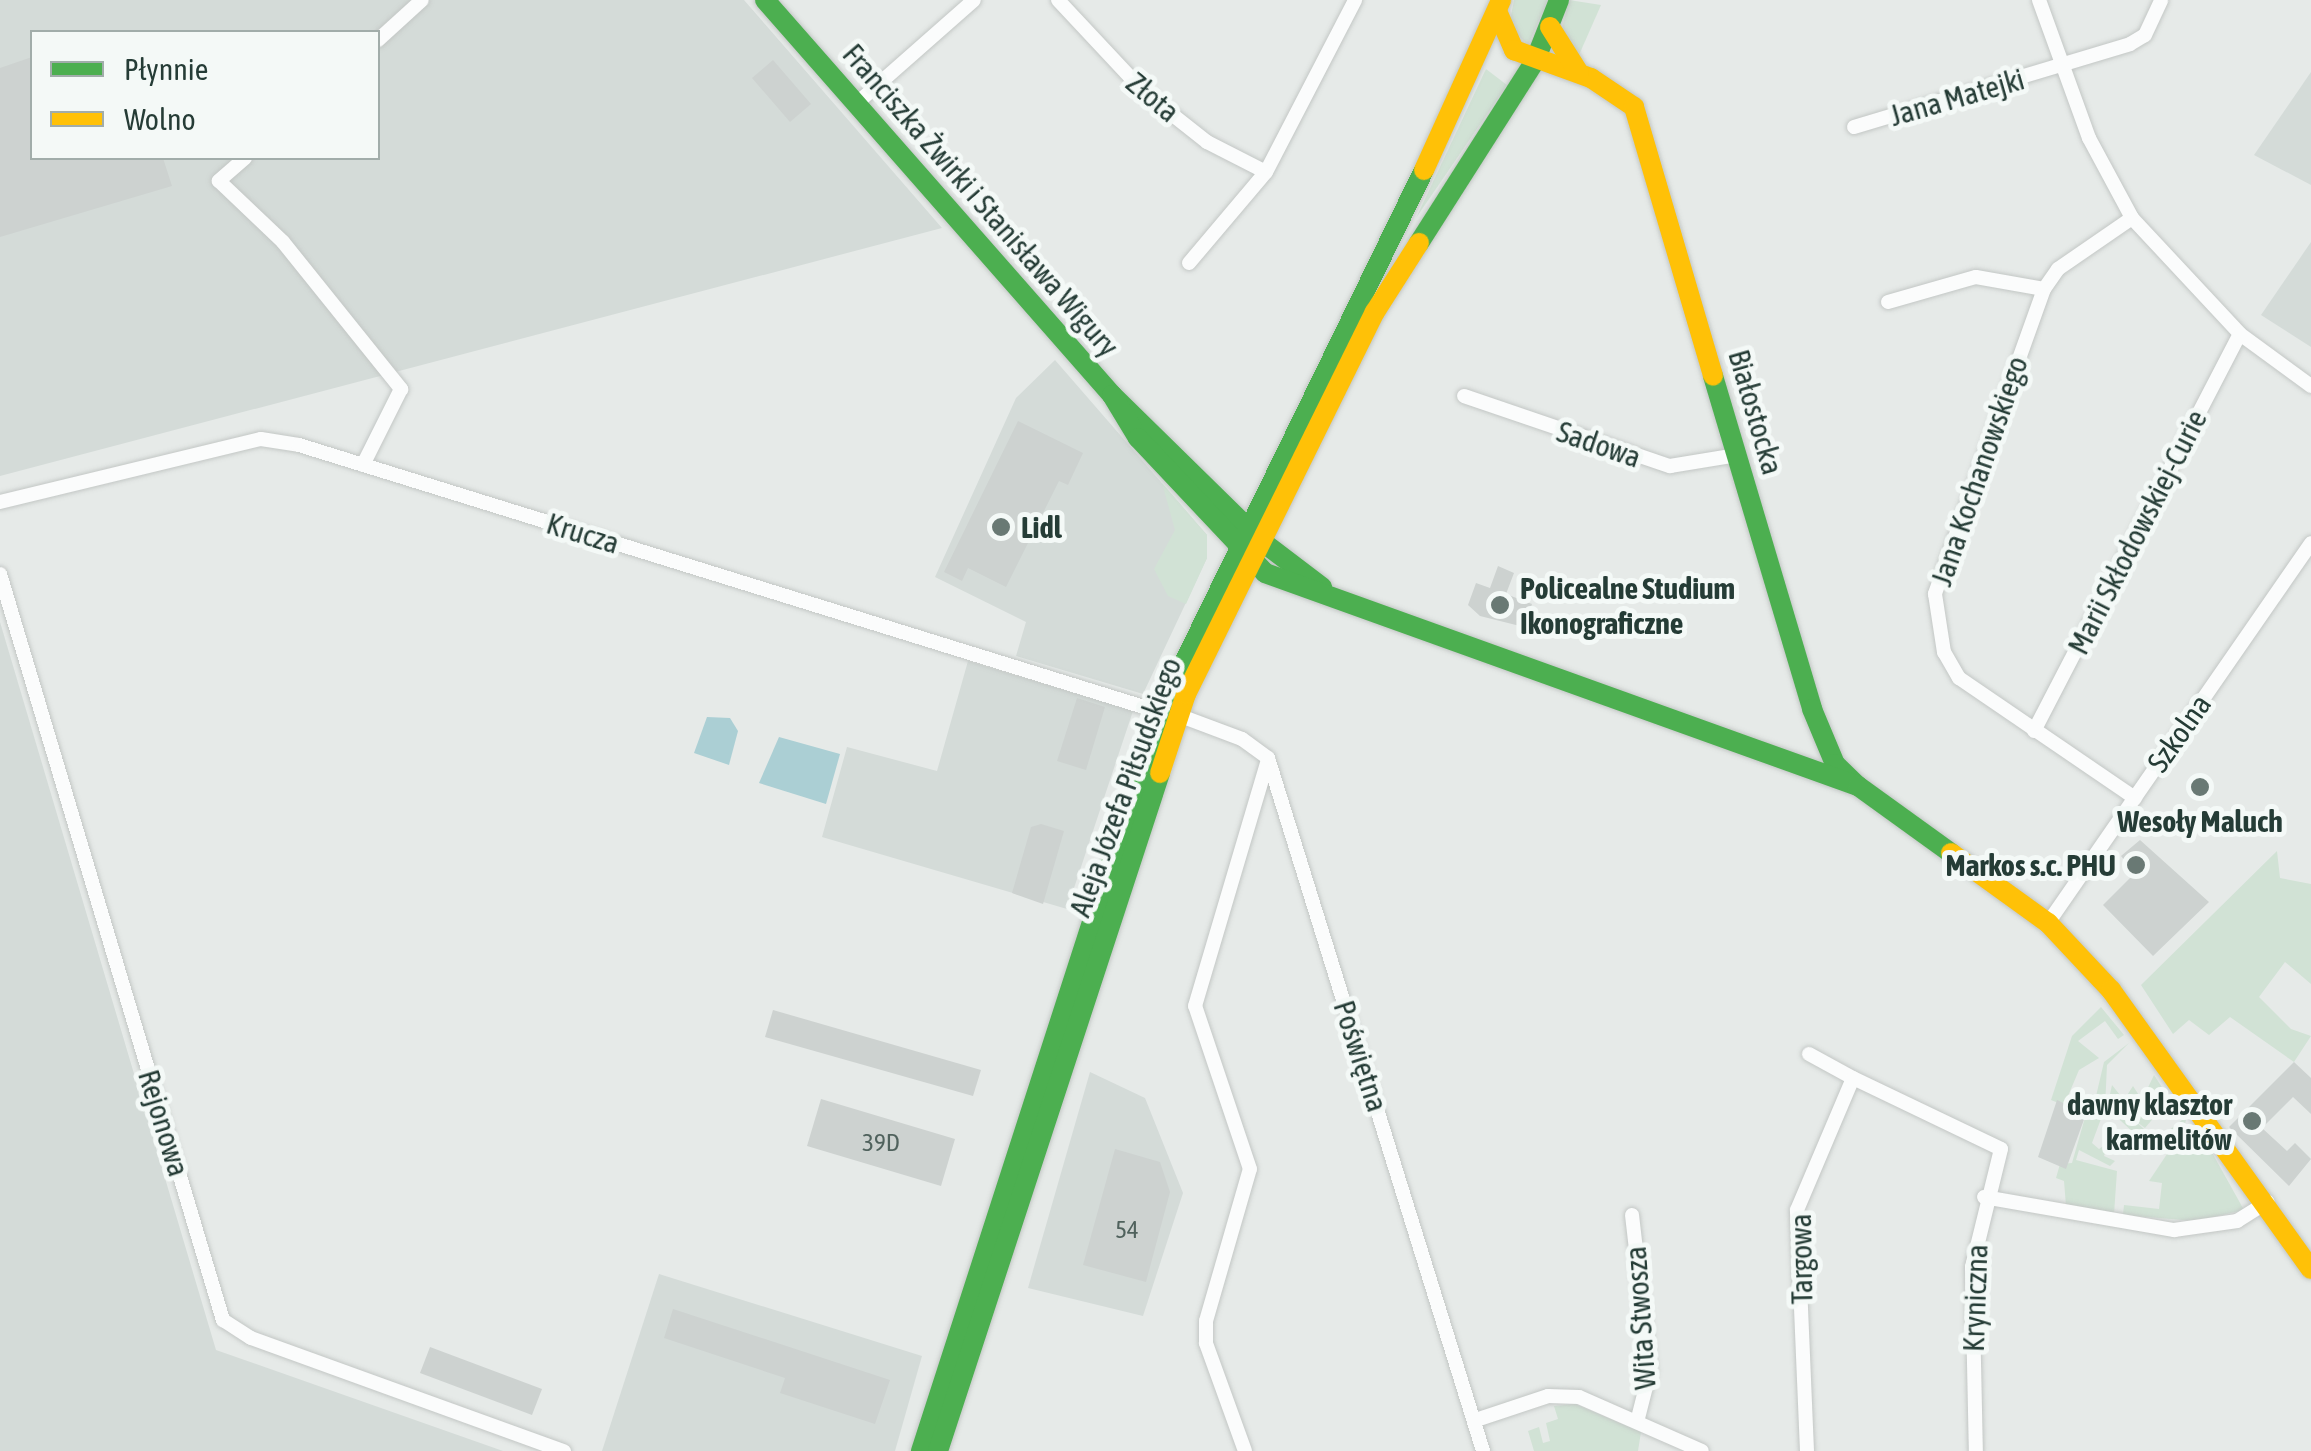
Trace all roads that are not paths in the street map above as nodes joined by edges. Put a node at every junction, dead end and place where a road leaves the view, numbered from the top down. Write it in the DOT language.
graph roads {
  1 [pos="422,0"];
  2 [pos="764,0"];
  3 [pos="974,0"];
  4 [pos="1058,0"];
  5 [pos="1355,0"];
  6 [pos="1559,0"];
  7 [pos="2039,0"];
  8 [pos="2162,0"];
  9 [pos="1499,5"];
  10 [pos="1550,27"];
  11 [pos="380,38"];
  12 [pos="1536,61"];
  13 [pos="2059,66"];
  14 [pos="1579,73"];
  15 [pos="856,104"];
  16 [pos="1854,127"];
  17 [pos="244,160"];
  18 [pos="1266,172"];
  19 [pos="2132,218"];
  20 [pos="1189,263"];
  21 [pos="2044,289"];
  22 [pos="1888,302"];
  23 [pos="2240,334"];
  24 [pos="2311,386"];
  25 [pos="1464,396"];
  26 [pos="1144,433"];
  27 [pos="1737,454"];
  28 [pos="363,465"];
  29 [pos="0,502"];
  30 [pos="1252,533"];
  31 [pos="2311,543"];
  32 [pos="1242,554"];
  33 [pos="0,574"];
  34 [pos="1340,601"];
  35 [pos="1168,714"];
  36 [pos="2034,731"];
  37 [pos="1268,758"];
  38 [pos="1858,786"];
  39 [pos="2134,798"];
  40 [pos="2048,923"];
  41 [pos="1809,1054"];
  42 [pos="1853,1078"];
  43 [pos="1984,1197"];
  44 [pos="2267,1202"];
  45 [pos="1632,1216"];
  46 [pos="2311,1269"];
  47 [pos="1638,1418"];
  48 [pos="1476,1420"];
  49 [pos="564,1451"];
  50 [pos="921,1451"];
  51 [pos="938,1451"];
  52 [pos="1245,1451"];
  53 [pos="1483,1451"];
  54 [pos="1702,1451"];
  55 [pos="1807,1451"];
  56 [pos="1976,1451"];
  1 -- 11 [label="street"];
  2 -- 15 [label="street, Franciszka Żwirki i Stanisława Wigury"];
  3 -- 15 [label="street"];
  4 -- 18 [label="street, Złota"];
  5 -- 18 [label="street"];
  6 -- 10 [label="street"];
  7 -- 13 [label="street"];
  8 -- 13 [label="street, Jana Matejki"];
  9 -- 12 [label="street"];
  9 -- 30 [label="street, Aleja Józefa Piłsudskiego"];
  10 -- 12 [label="street, Aleja Józefa Piłsudskiego"];
  10 -- 14 [label="street, Białostocka"];
  12 -- 14 [label="street, Białostocka"];
  12 -- 30 [label="street, Aleja Józefa Piłsudskiego"];
  13 -- 16 [label="street, Jana Matejki"];
  13 -- 19 [label="street"];
  14 -- 27 [label="street, Białostocka"];
  15 -- 26 [label="street, Franciszka Żwirki i Stanisława Wigury"];
  17 -- 28 [label="street"];
  18 -- 20 [label="street"];
  19 -- 21 [label="street, Jana Kochanowskiego"];
  19 -- 23 [label="street"];
  21 -- 22 [label="street"];
  21 -- 36 [label="street, Jana Kochanowskiego"];
  23 -- 24 [label="street"];
  23 -- 36 [label="street, Marii Skłodowskiej-Curie"];
  25 -- 27 [label="street, Sadowa"];
  26 -- 30 [label="street, Franciszka Żwirki i Stanisława Wigury"];
  26 -- 32 [label="street, Franciszka Żwirki i Stanisława Wigury"];
  27 -- 38 [label="street, Białostocka"];
  28 -- 29 [label="street, Krucza"];
  28 -- 35 [label="street, Krucza"];
  30 -- 32 [label="street, Aleja Józefa Piłsudskiego"];
  30 -- 34 [label="street, Franciszka Żwirki i Stanisława Wigury"];
  31 -- 39 [label="street, Szkolna"];
  32 -- 34 [label="street, Franciszka Żwirki i Stanisława Wigury"];
  32 -- 35 [label="street, Aleja Józefa Piłsudskiego"];
  33 -- 49 [label="street, Rejonowa"];
  34 -- 38 [label="street, Franciszka Żwirki i Stanisława Wigury"];
  35 -- 37 [label="street"];
  35 -- 50 [label="street, Aleja Józefa Piłsudskiego"];
  35 -- 51 [label="street, Aleja Józefa Piłsudskiego"];
  36 -- 39 [label="street, Jana Kochanowskiego"];
  37 -- 48 [label="street, Poświętna"];
  37 -- 52 [label="street"];
  38 -- 40 [label="street, Franciszka Żwirki i Stanisława Wigury"];
  39 -- 40 [label="street, Szkolna"];
  40 -- 44 [label="street, Franciszka Żwirki i Stanisława Wigury"];
  41 -- 42 [label="street"];
  42 -- 43 [label="street, Kryniczna"];
  42 -- 55 [label="street, Targowa"];
  43 -- 44 [label="street"];
  43 -- 56 [label="street, Kryniczna"];
  44 -- 46 [label="street, Franciszka Żwirki i Stanisława Wigury"];
  45 -- 47 [label="street, Wita Stwosza"];
  47 -- 48 [label="street, Wita Stwosza"];
  47 -- 54 [label="street, Wita Stwosza"];
  48 -- 53 [label="street, Poświętna"];
}
